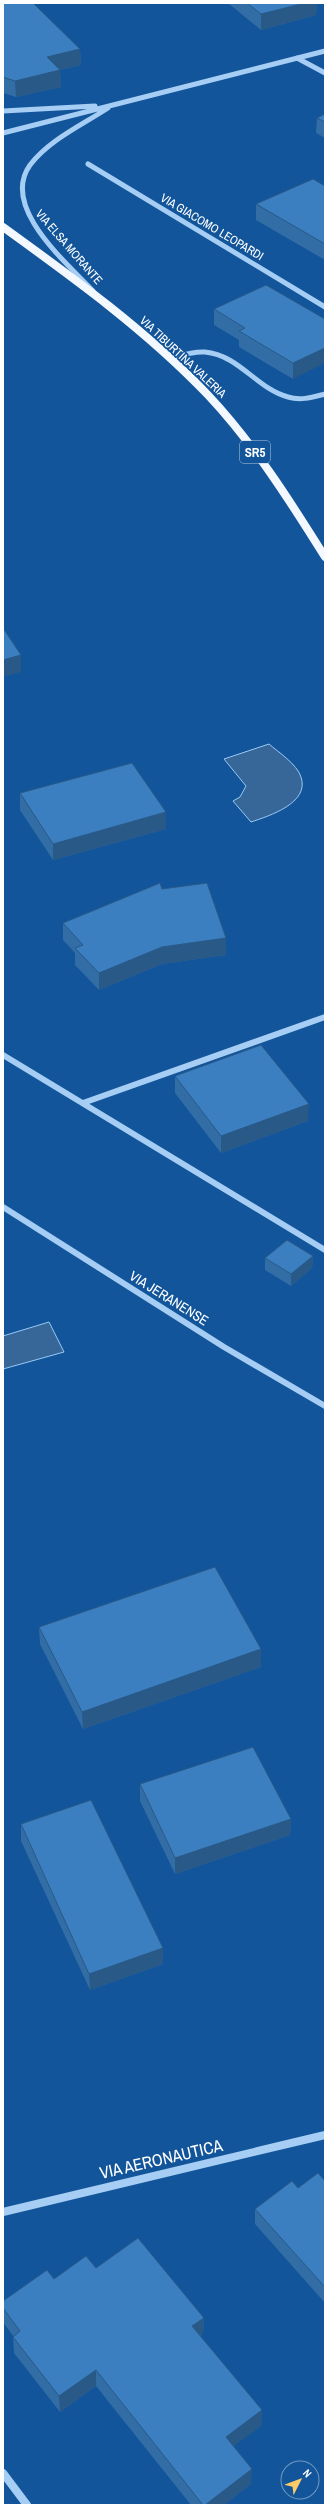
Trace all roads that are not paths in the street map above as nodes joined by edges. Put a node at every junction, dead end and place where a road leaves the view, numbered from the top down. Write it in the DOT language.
graph roads {
  1 [pos="325,51"];
  2 [pos="296,58"];
  3 [pos="325,73"];
  4 [pos="114,105"];
  5 [pos="3,111"];
  6 [pos="3,133"];
  7 [pos="88,164"];
  8 [pos="3,228"];
  9 [pos="104,303"];
  10 [pos="325,307"];
  11 [pos="171,358"];
  12 [pos="325,394"];
  13 [pos="325,557"];
  14 [pos="325,1017"];
  15 [pos="3,1054"];
  16 [pos="83,1103"];
  17 [pos="3,1207"];
  18 [pos="325,1250"];
  19 [pos="325,1406"];
  20 [pos="325,2135"];
  21 [pos="3,2212"];
  22 [pos="3,2473"];
  23 [pos="27,2505"];
  1 -- 2 [label="street, VIA ELSA MORANTE"];
  2 -- 3 [label="street"];
  2 -- 4 [label="street, VIA ELSA MORANTE"];
  4 -- 5 [label="street, VIA ELSA MORANTE"];
  4 -- 6 [label="street, VIA ELSA MORANTE"];
  4 -- 9 [label="street, VIA ELSA MORANTE"];
  7 -- 10 [label="street, VIA GIACOMO LEOPARDI"];
  8 -- 9 [label="main road, VIA TIBURTINA VALERIA / SR5"];
  9 -- 11 [label="main road, VIA TIBURTINA VALERIA / SR5"];
  11 -- 12 [label="street"];
  11 -- 13 [label="main road, VIA TIBURTINA VALERIA / SR5"];
  14 -- 16 [label="street"];
  15 -- 16 [label="street"];
  16 -- 18 [label="street"];
  17 -- 19 [label="street, VIA JERANENSE"];
  20 -- 21 [label="street, VIA AERONAUTICA"];
  22 -- 23 [label="street"];
}
